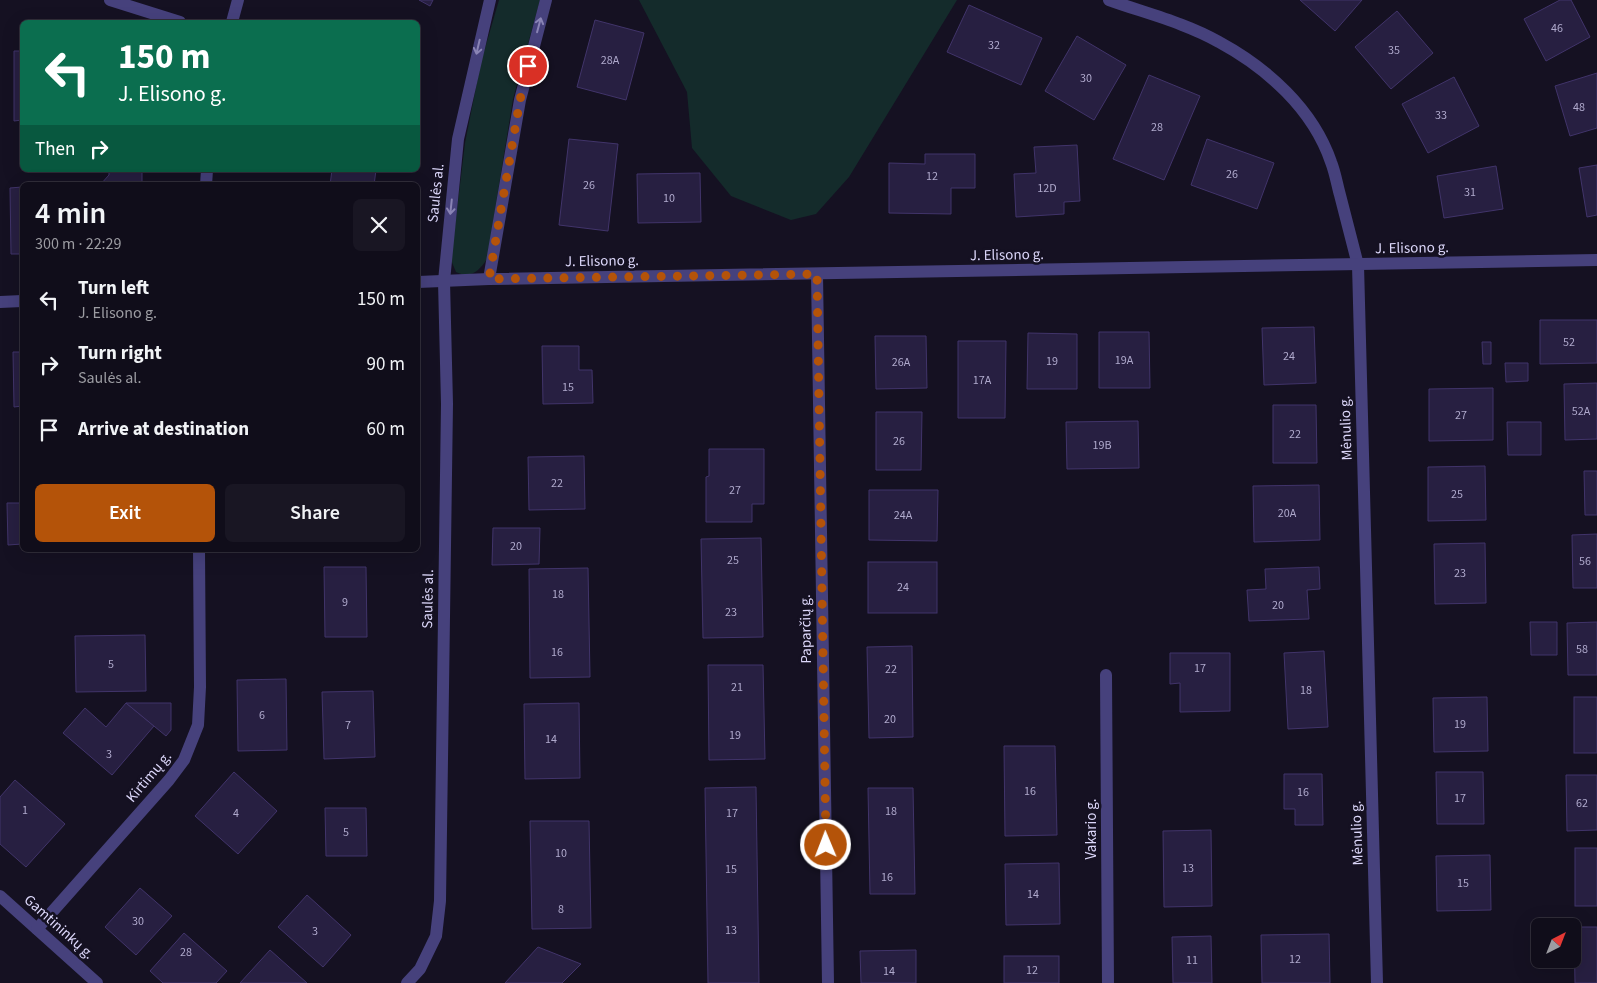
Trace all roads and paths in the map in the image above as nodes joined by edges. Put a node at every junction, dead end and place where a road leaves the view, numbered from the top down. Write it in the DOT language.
graph roads {
  1 [pos="110,0"];
  2 [pos="238,0"];
  3 [pos="490,0"];
  4 [pos="546,0"];
  5 [pos="1109,0"];
  6 [pos="174,20"];
  7 [pos="233,20"];
  8 [pos="1597,260"];
  9 [pos="1358,265"];
  10 [pos="817,274"];
  11 [pos="489,279"];
  12 [pos="444,281"];
  13 [pos="420,282"];
  14 [pos="20,301"];
  15 [pos="0,302"];
  16 [pos="199,552"];
  17 [pos="1106,674"];
  18 [pos="0,896"];
  19 [pos="37,929"];
  20 [pos="97,983"];
  21 [pos="407,983"];
  22 [pos="828,983"];
  23 [pos="1108,983"];
  24 [pos="1378,983"];
  1 -- 6 [label="street"];
  2 -- 7 [label="street"];
  3 -- 12 [label="street, Saulės al., one-way"];
  11 -- 4 [label="street, one-way"];
  5 -- 9 [label="street, Mėnulio g."];
  8 -- 9 [label="street, J. Elisono g."];
  9 -- 10 [label="street, J. Elisono g."];
  9 -- 24 [label="street, Mėnulio g."];
  10 -- 11 [label="street, J. Elisono g."];
  10 -- 22 [label="street, Paparčių g."];
  11 -- 12 [label="street, J. Elisono g."];
  12 -- 13 [label="street, J. Elisono g."];
  12 -- 21 [label="street, Saulės al."];
  14 -- 15 [label="street"];
  16 -- 19 [label="street, Kirtimų g."];
  17 -- 23 [label="street, Vakario g."];
  18 -- 19 [label="street, Gamtininkų g."];
  19 -- 20 [label="street, Gamtininkų g."];
}
